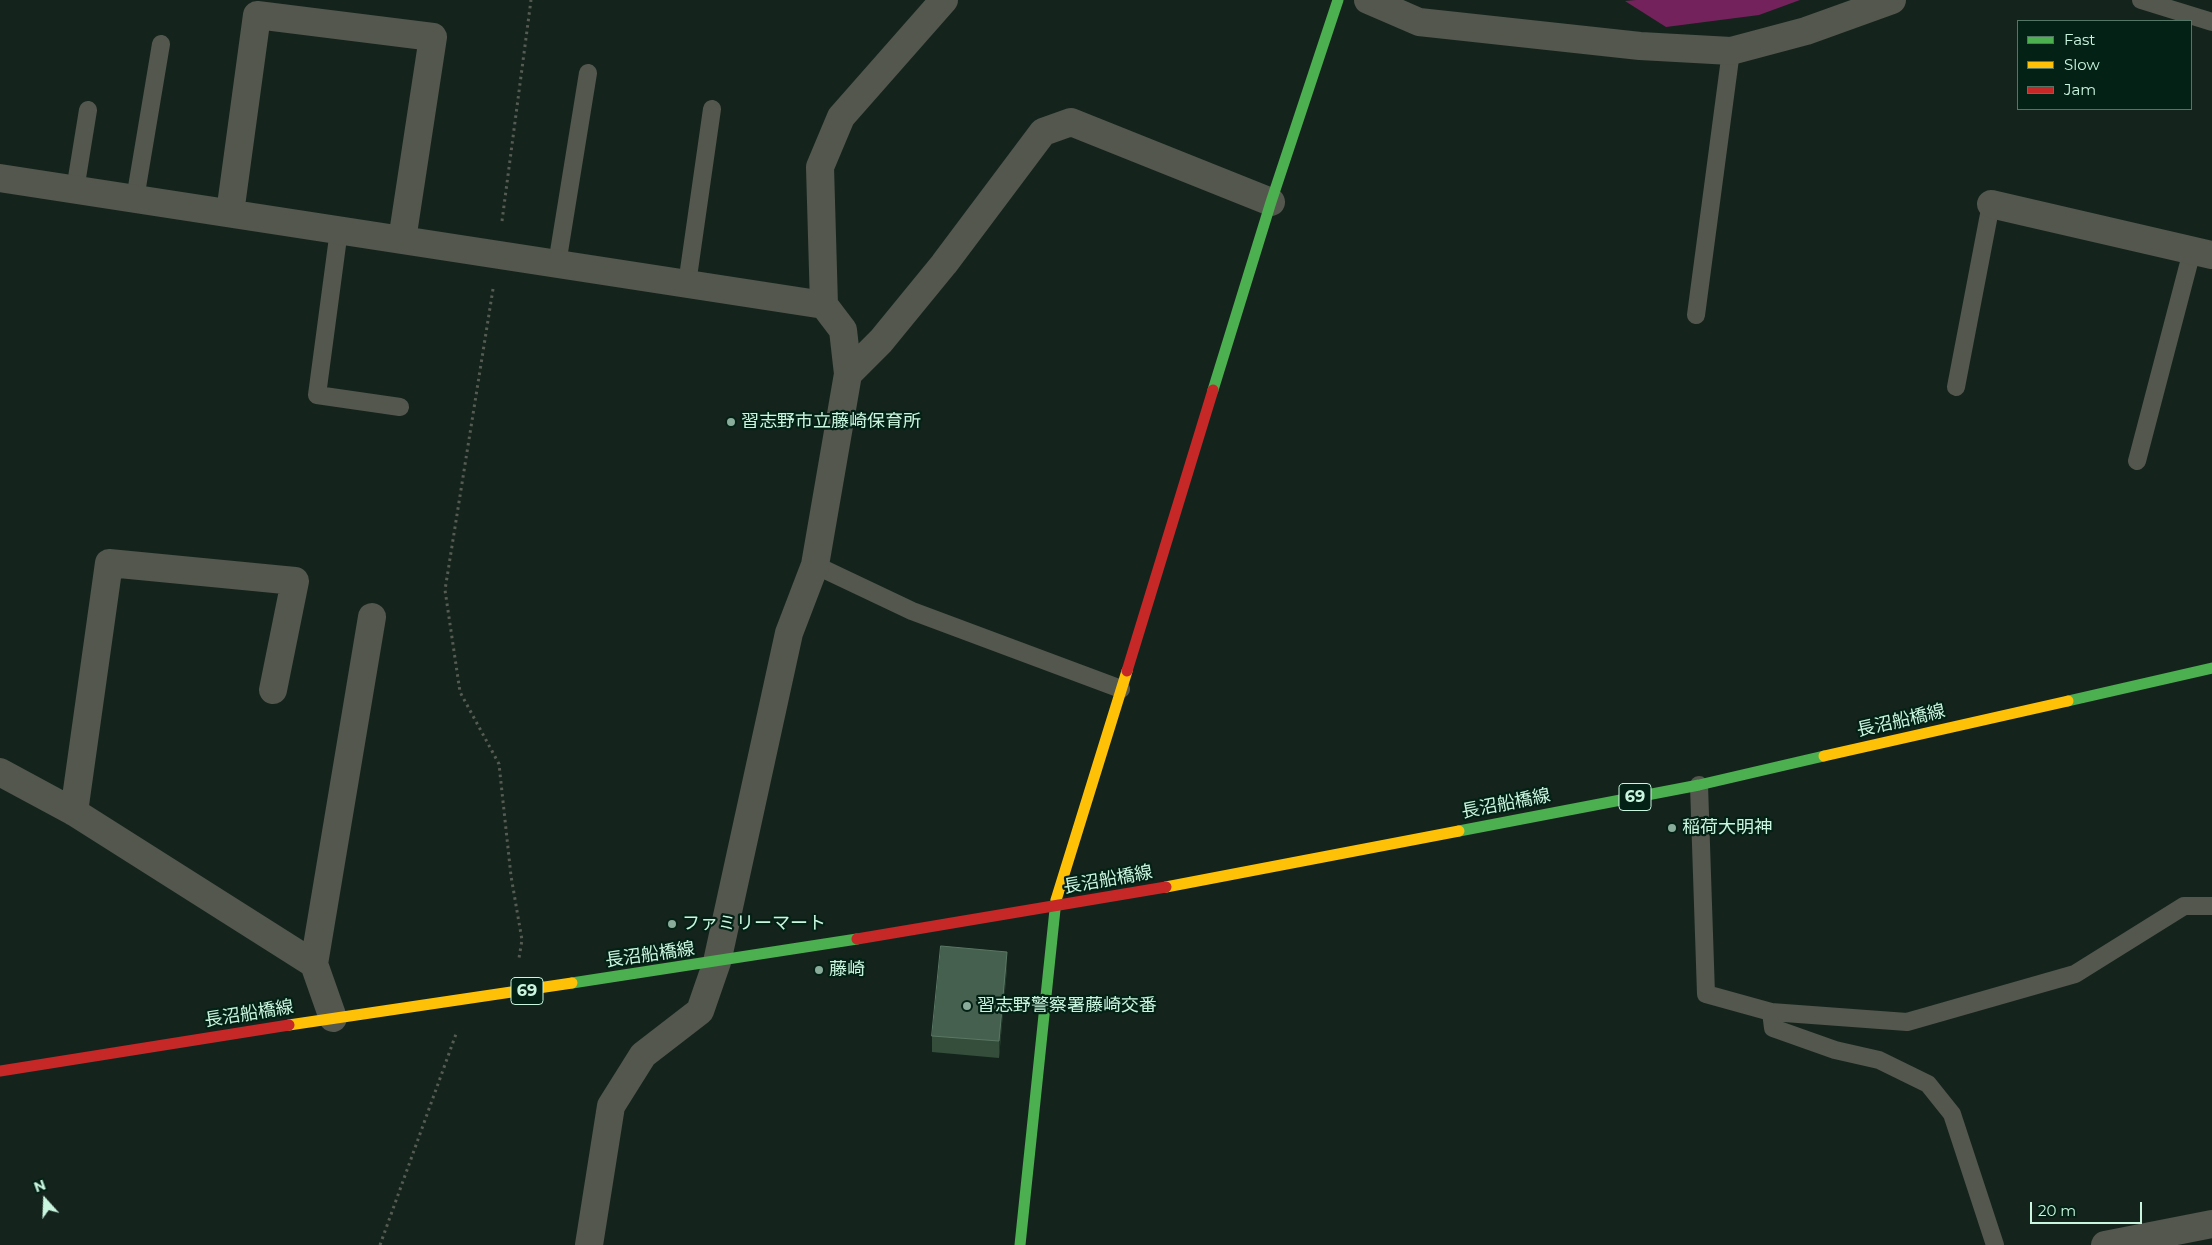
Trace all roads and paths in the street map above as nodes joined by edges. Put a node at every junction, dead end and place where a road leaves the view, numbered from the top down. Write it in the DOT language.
graph roads {
  1 [pos="531,0"];
  2 [pos="944,0"];
  3 [pos="1338,0"];
  4 [pos="1368,0"];
  5 [pos="1892,0"];
  6 [pos="2141,0"];
  7 [pos="2212,22"];
  8 [pos="161,44"];
  9 [pos="1731,51"];
  10 [pos="588,74"];
  11 [pos="712,109"];
  12 [pos="88,110"];
  13 [pos="0,178"];
  14 [pos="76,190"];
  15 [pos="135,199"];
  16 [pos="1271,202"];
  17 [pos="1991,204"];
  18 [pos="230,214"];
  19 [pos="339,230"];
  20 [pos="402,240"];
  21 [pos="2202,253"];
  22 [pos="498,255"];
  23 [pos="557,264"];
  24 [pos="686,284"];
  25 [pos="824,305"];
  26 [pos="1696,315"];
  27 [pos="848,374"];
  28 [pos="1956,387"];
  29 [pos="400,407"];
  30 [pos="2137,461"];
  31 [pos="815,565"];
  32 [pos="372,617"];
  33 [pos="2212,668"];
  34 [pos="1121,689"];
  35 [pos="273,690"];
  36 [pos="0,772"];
  37 [pos="1699,785"];
  38 [pos="74,812"];
  39 [pos="2212,906"];
  40 [pos="1054,908"];
  41 [pos="717,962"];
  42 [pos="314,964"];
  43 [pos="512,993"];
  44 [pos="468,999"];
  45 [pos="1771,1012"];
  46 [pos="333,1018"];
  47 [pos="0,1071"];
  48 [pos="2212,1224"];
  49 [pos="380,1245"];
  50 [pos="589,1245"];
  51 [pos="1020,1245"];
  52 [pos="1995,1245"];
  53 [pos="2105,1245"];
  1 -- 22 [label="path"];
  2 -- 25 [label="street"];
  3 -- 16 [label="main road"];
  4 -- 9 [label="street"];
  5 -- 9 [label="street"];
  6 -- 7 [label="lane"];
  8 -- 15 [label="lane"];
  9 -- 26 [label="lane"];
  10 -- 23 [label="lane"];
  11 -- 24 [label="lane"];
  12 -- 14 [label="lane"];
  13 -- 14 [label="street"];
  14 -- 15 [label="street"];
  15 -- 18 [label="street"];
  16 -- 27 [label="street"];
  16 -- 34 [label="main road"];
  17 -- 21 [label="street"];
  17 -- 28 [label="lane"];
  18 -- 19 [label="street"];
  18 -- 20 [label="street"];
  19 -- 20 [label="street"];
  19 -- 29 [label="lane"];
  20 -- 22 [label="street"];
  21 -- 30 [label="lane"];
  22 -- 23 [label="street"];
  22 -- 43 [label="path"];
  23 -- 24 [label="street"];
  24 -- 25 [label="street"];
  25 -- 27 [label="street"];
  27 -- 31 [label="street"];
  31 -- 34 [label="lane"];
  31 -- 41 [label="street"];
  32 -- 42 [label="street"];
  33 -- 37 [label="main road, 長沼船橋線 / 69"];
  34 -- 40 [label="main road"];
  35 -- 38 [label="street"];
  36 -- 38 [label="street"];
  37 -- 40 [label="main road, 長沼船橋線 / 69"];
  37 -- 45 [label="lane"];
  38 -- 42 [label="street"];
  39 -- 45 [label="lane"];
  40 -- 41 [label="main road, 長沼船橋線 / 69"];
  40 -- 51 [label="main road"];
  41 -- 43 [label="main road, 長沼船橋線 / 69"];
  41 -- 50 [label="street"];
  42 -- 46 [label="street"];
  43 -- 44 [label="main road, 長沼船橋線 / 69"];
  44 -- 46 [label="main road, 長沼船橋線 / 69"];
  44 -- 49 [label="path"];
  45 -- 52 [label="lane"];
  46 -- 47 [label="main road, 長沼船橋線 / 69"];
  48 -- 53 [label="street"];
}
